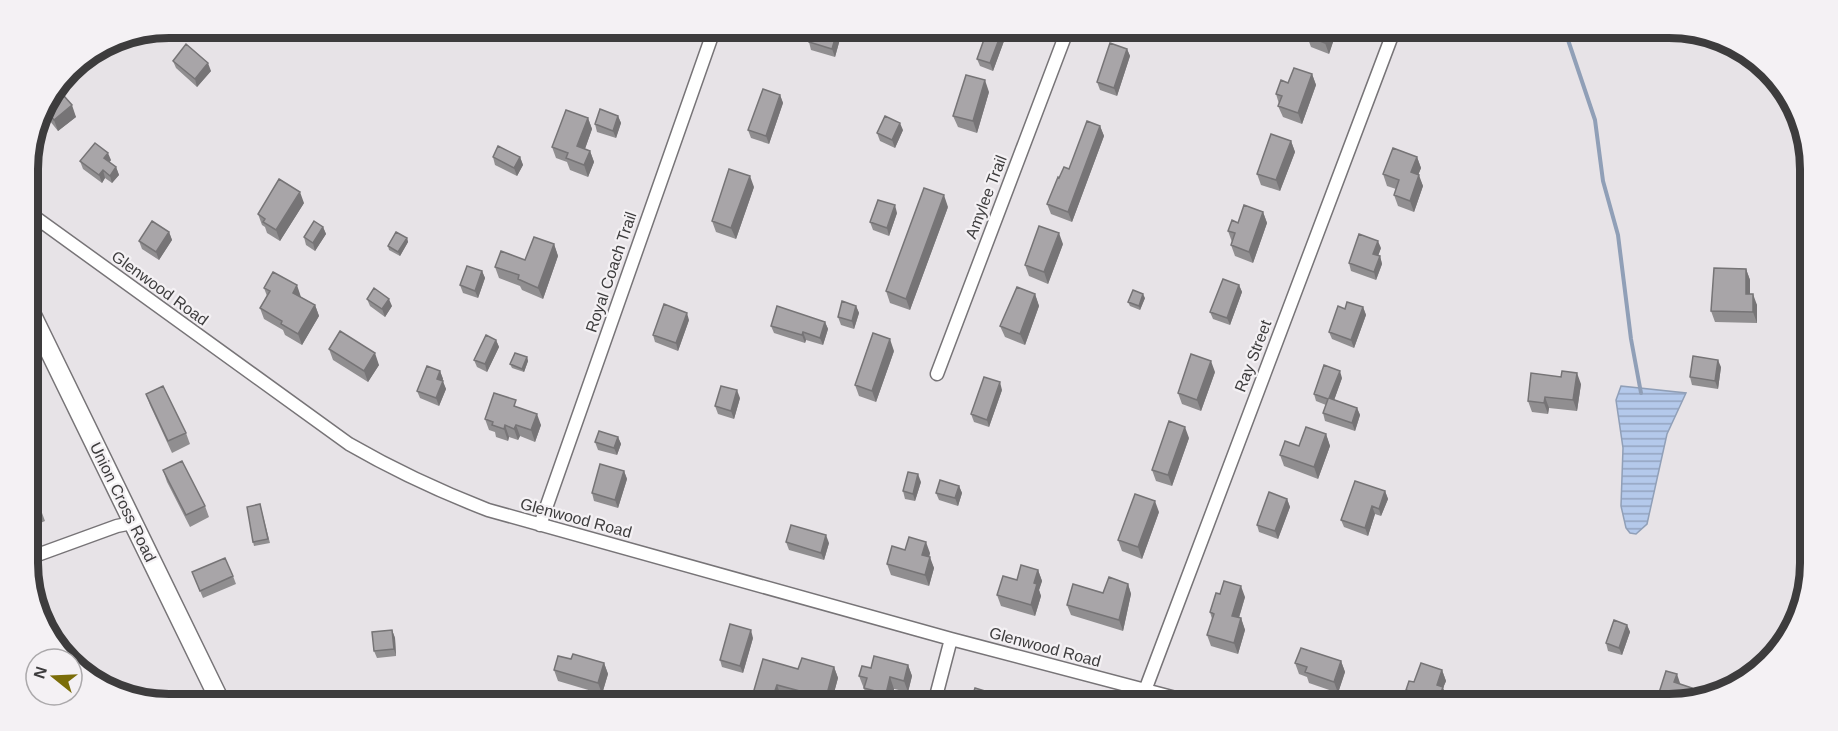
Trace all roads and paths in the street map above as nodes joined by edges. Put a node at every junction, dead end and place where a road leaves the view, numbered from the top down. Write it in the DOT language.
graph roads {
  1 [pos="711,38"];
  2 [pos="1065,38"];
  3 [pos="1391,38"];
  4 [pos="38,219"];
  5 [pos="38,328"];
  6 [pos="937,374"];
  7 [pos="132,523"];
  8 [pos="540,525"];
  9 [pos="38,555"];
  10 [pos="951,639"];
  11 [pos="937,693"];
  12 [pos="1133,693"];
  13 [pos="1143,693"];
  14 [pos="217,694"];
  1 -- 8 [label="street, Royal Coach Trail"];
  2 -- 6 [label="street, Amylee Trail"];
  3 -- 13 [label="street, Ray Street"];
  4 -- 8 [label="street, Glenwood Road"];
  5 -- 7 [label="main road, Union Cross Road"];
  7 -- 9 [label="street"];
  7 -- 14 [label="main road, Union Cross Road"];
  8 -- 10 [label="street, Glenwood Road"];
  10 -- 11 [label="street"];
  10 -- 12 [label="street, Glenwood Road"];
}
